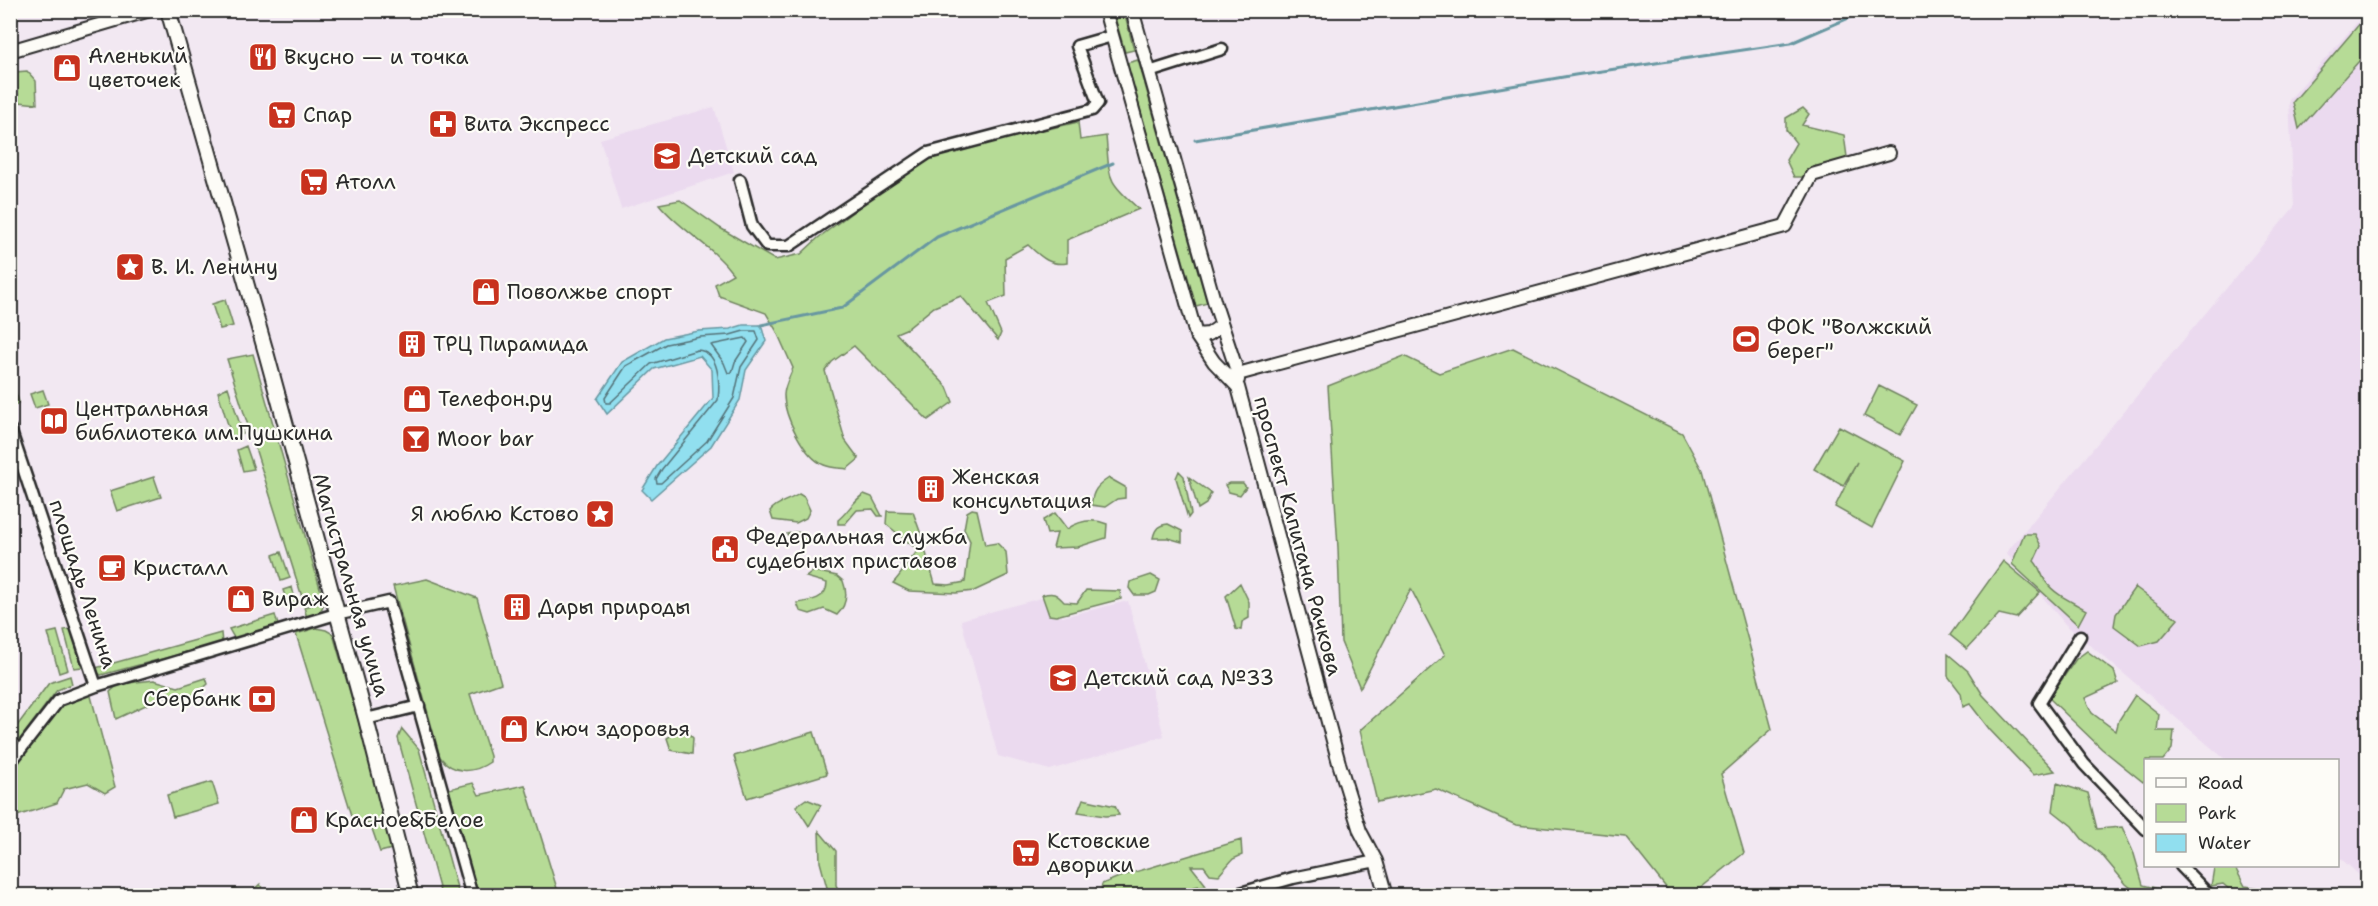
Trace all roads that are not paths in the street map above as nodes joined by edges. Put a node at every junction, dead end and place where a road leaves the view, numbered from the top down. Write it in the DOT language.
graph roads {
  1 [pos="150,10"];
  2 [pos="168,10"];
  3 [pos="1105,10"];
  4 [pos="1132,10"];
  5 [pos="120,15"];
  6 [pos="1112,36"];
  7 [pos="1222,49"];
  8 [pos="10,51"];
  9 [pos="1149,72"];
  10 [pos="1889,153"];
  11 [pos="740,180"];
  12 [pos="1222,325"];
  13 [pos="1196,335"];
  14 [pos="1238,374"];
  15 [pos="1238,387"];
  16 [pos="10,429"];
  17 [pos="336,614"];
  18 [pos="2080,636"];
  19 [pos="96,686"];
  20 [pos="419,706"];
  21 [pos="366,719"];
  22 [pos="10,763"];
  23 [pos="2144,828"];
  24 [pos="1376,861"];
  25 [pos="2182,867"];
  26 [pos="411,896"];
  27 [pos="472,896"];
  28 [pos="1230,896"];
  29 [pos="1386,896"];
  30 [pos="2210,896"];
  1 -- 5 [label="street"];
  2 -- 17 [label="main road, Магистральная улица"];
  3 -- 6 [label="street, проспект Капитана Рачкова"];
  4 -- 9 [label="street"];
  5 -- 8 [label="street"];
  6 -- 11 [label="street"];
  6 -- 13 [label="street, проспект Капитана Рачкова"];
  7 -- 9 [label="street"];
  9 -- 12 [label="street"];
  10 -- 14 [label="street"];
  12 -- 13 [label="street"];
  12 -- 14 [label="street"];
  13 -- 15 [label="street, проспект Капитана Рачкова"];
  14 -- 15 [label="street"];
  15 -- 24 [label="street, проспект Капитана Рачкова"];
  16 -- 19 [label="street, площадь Ленина"];
  17 -- 19 [label="street, площадь Ленина"];
  17 -- 20 [label="street, площадь Ленина"];
  17 -- 21 [label="main road, Магистральная улица"];
  18 -- 23 [label="street"];
  19 -- 22 [label="street"];
  20 -- 21 [label="street"];
  20 -- 27 [label="street"];
  21 -- 26 [label="main road, Магистральная улица"];
  24 -- 28 [label="street"];
  24 -- 29 [label="street, проспект Капитана Рачкова"];
  25 -- 30 [label="street"];
}
